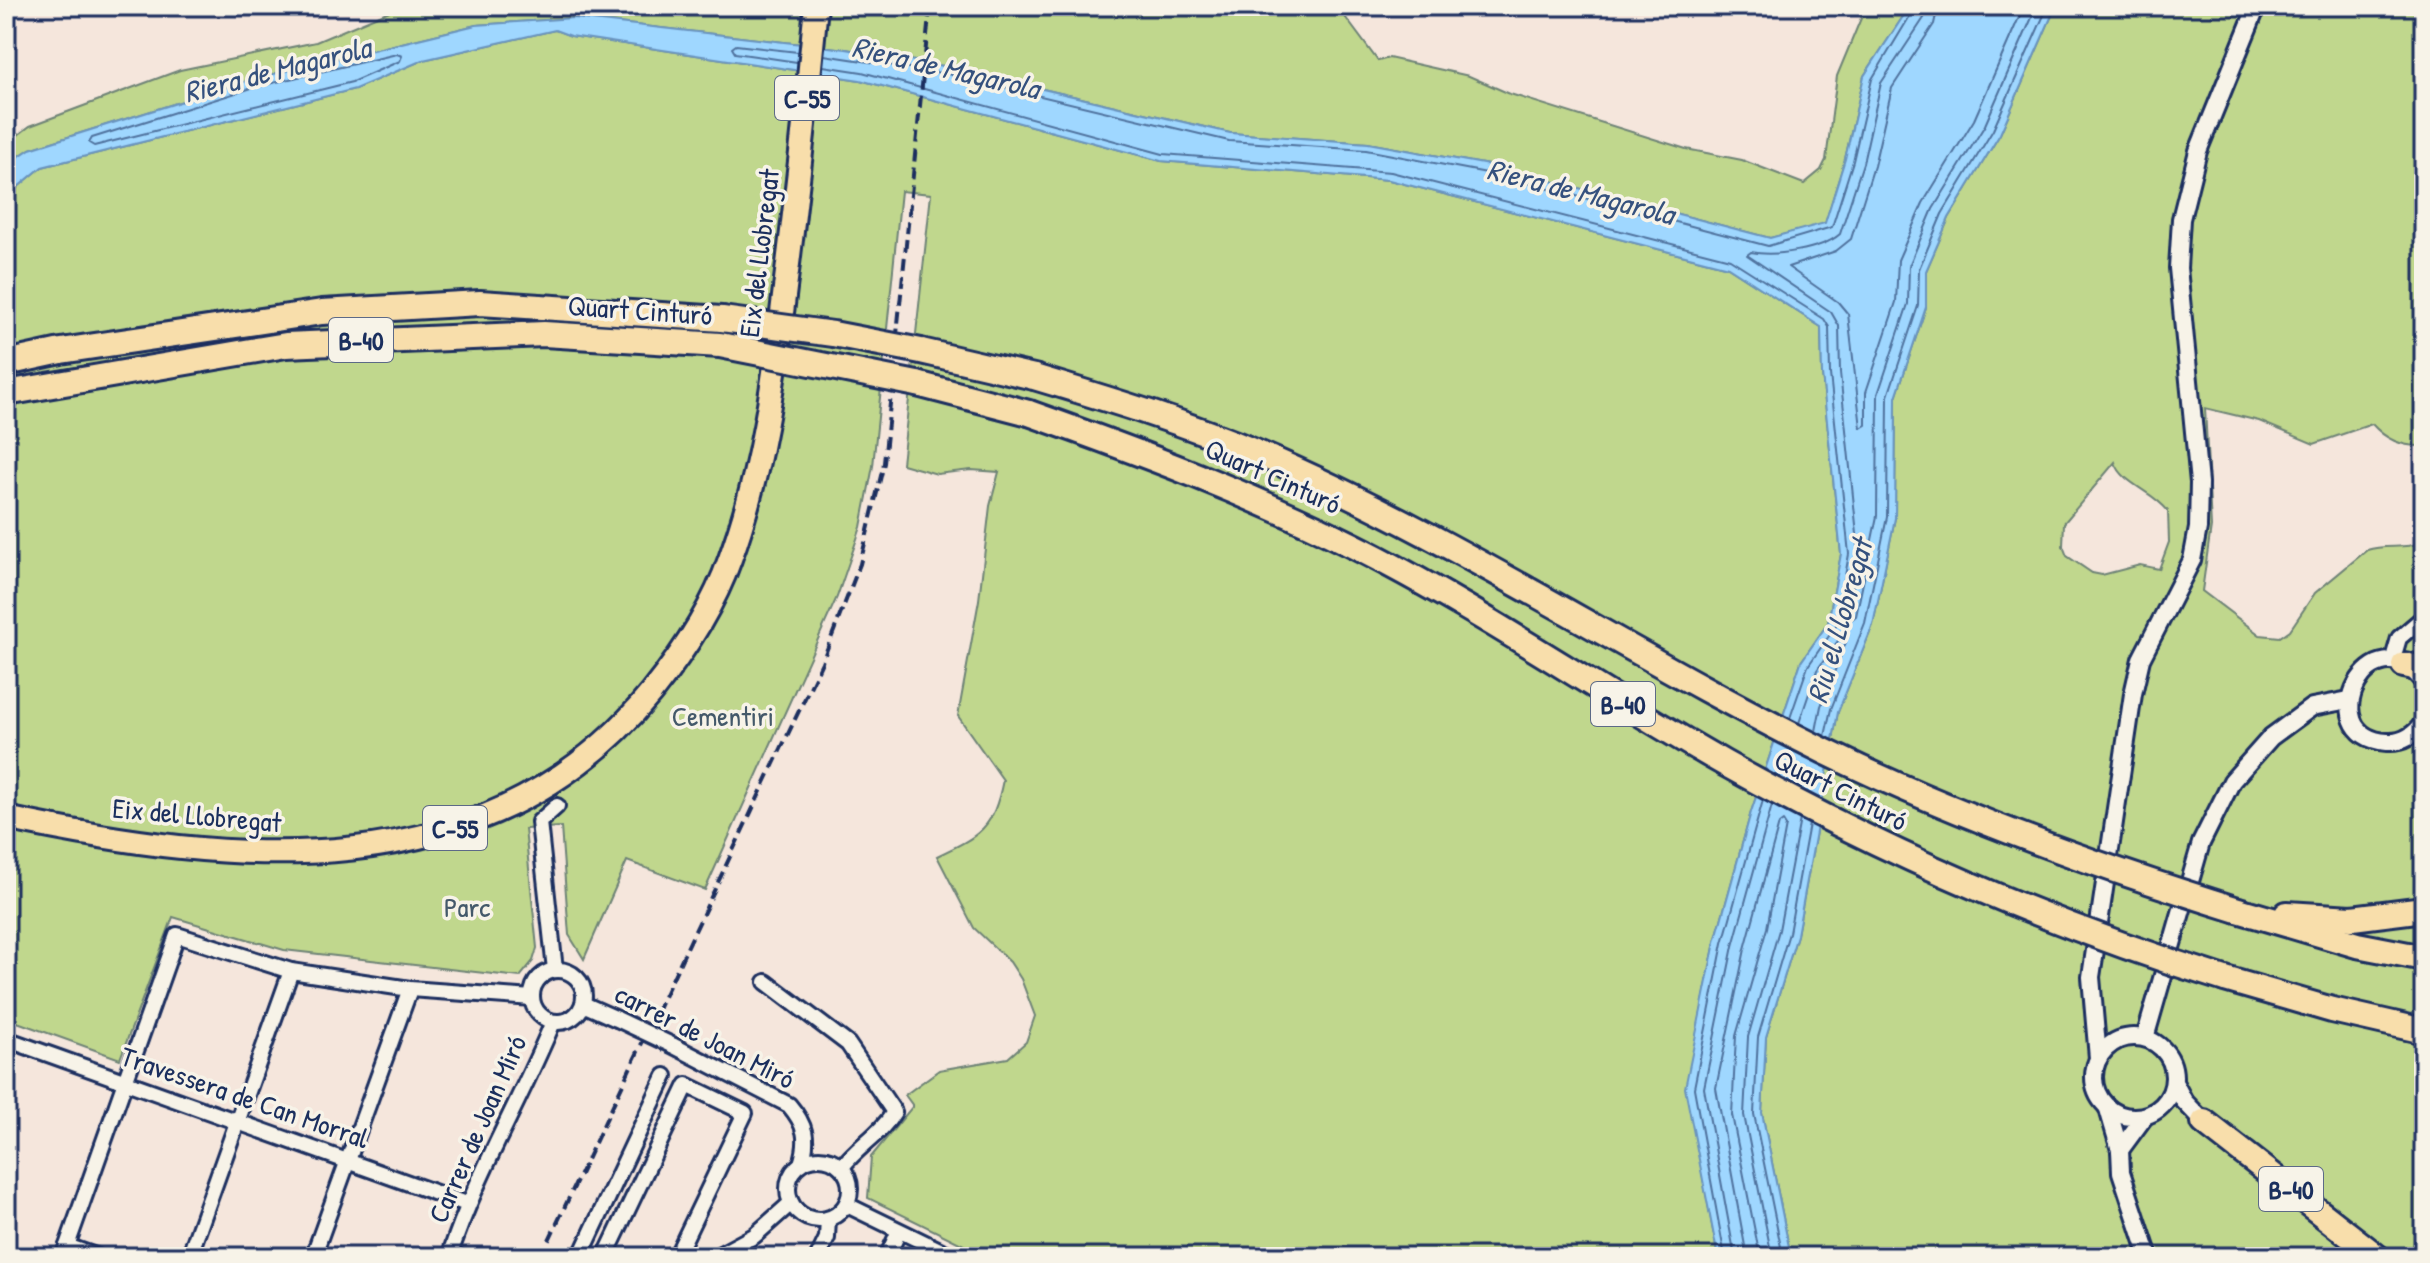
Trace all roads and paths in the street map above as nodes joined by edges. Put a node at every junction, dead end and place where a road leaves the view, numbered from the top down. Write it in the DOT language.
graph roads {
  1 [pos="816,6"];
  2 [pos="2257,6"];
  3 [pos="6,363"];
  4 [pos="6,393"];
  5 [pos="745,505"];
  6 [pos="2424,617"];
  7 [pos="2407,665"];
  8 [pos="2424,683"];
  9 [pos="2349,700"];
  10 [pos="2424,722"];
  11 [pos="6,806"];
  12 [pos="557,806"];
  13 [pos="6,818"];
  14 [pos="2424,909"];
  15 [pos="2238,910"];
  16 [pos="2424,958"];
  17 [pos="555,970"];
  18 [pos="291,971"];
  19 [pos="766,982"];
  20 [pos="410,989"];
  21 [pos="532,998"];
  22 [pos="583,1004"];
  23 [pos="2091,1006"];
  24 [pos="553,1022"];
  25 [pos="2424,1031"];
  26 [pos="2145,1038"];
  27 [pos="6,1039"];
  28 [pos="2116,1040"];
  29 [pos="2098,1058"];
  30 [pos="665,1076"];
  31 [pos="2174,1082"];
  32 [pos="125,1083"];
  33 [pos="2108,1109"];
  34 [pos="2151,1113"];
  35 [pos="236,1122"];
  36 [pos="2204,1122"];
  37 [pos="2120,1150"];
  38 [pos="346,1161"];
  39 [pos="801,1164"];
  40 [pos="842,1167"];
  41 [pos="791,1203"];
  42 [pos="467,1204"];
  43 [pos="847,1205"];
  44 [pos="828,1219"];
  45 [pos="899,1231"];
  46 [pos="754,1236"];
  47 [pos="65,1252"];
  48 [pos="98,1257"];
  49 [pos="189,1257"];
  50 [pos="313,1257"];
  51 [pos="449,1257"];
  52 [pos="580,1257"];
  53 [pos="605,1257"];
  54 [pos="676,1257"];
  55 [pos="715,1257"];
  56 [pos="744,1257"];
  57 [pos="818,1257"];
  58 [pos="887,1257"];
  59 [pos="954,1257"];
  60 [pos="2149,1257"];
  61 [pos="2377,1257"];
  1 -- 5 [label="highway, Eix del Llobregat / C-55"];
  2 -- 23 [label="street"];
  3 -- 15 [label="highway, Quart Cinturó / B-40, bridge"];
  4 -- 25 [label="highway, Quart Cinturó / B-40, bridge"];
  5 -- 11 [label="highway, Eix del Llobregat / C-55"];
  5 -- 13 [label="highway, Eix del Llobregat / C-55"];
  6 -- 7 [label="street"];
  7 -- 8 [label="street"];
  7 -- 9 [label="street"];
  9 -- 10 [label="street"];
  9 -- 26 [label="street"];
  12 -- 17 [label="street"];
  14 -- 15 [label="highway"];
  15 -- 16 [label="highway, Quart Cinturó / B-40"];
  17 -- 21 [label="street"];
  17 -- 22 [label="street"];
  18 -- 20 [label="street"];
  18 -- 32 [label="street"];
  18 -- 35 [label="street"];
  19 -- 40 [label="street"];
  20 -- 21 [label="street"];
  20 -- 38 [label="street"];
  21 -- 24 [label="street"];
  22 -- 24 [label="street"];
  22 -- 39 [label="street, carrer de Joan Miró, bridge"];
  23 -- 28 [label="street"];
  23 -- 29 [label="street"];
  24 -- 42 [label="street, Carrer de Joan Miró"];
  26 -- 28 [label="street"];
  26 -- 31 [label="street"];
  27 -- 32 [label="street, Travessera de Can Morral"];
  28 -- 29 [label="street"];
  29 -- 33 [label="street"];
  30 -- 52 [label="street"];
  31 -- 34 [label="street"];
  31 -- 36 [label="street, B-40"];
  32 -- 35 [label="street, Travessera de Can Morral"];
  32 -- 47 [label="street"];
  33 -- 34 [label="street"];
  33 -- 37 [label="street"];
  34 -- 36 [label="street, B-40"];
  34 -- 37 [label="street"];
  35 -- 38 [label="street, Travessera de Can Morral"];
  35 -- 49 [label="street"];
  36 -- 61 [label="highway, B-40"];
  37 -- 60 [label="street"];
  38 -- 42 [label="street, Travessera de Can Morral"];
  38 -- 50 [label="street"];
  39 -- 40 [label="street"];
  39 -- 41 [label="street"];
  40 -- 43 [label="street"];
  41 -- 44 [label="street"];
  41 -- 46 [label="street"];
  42 -- 51 [label="street, Carrer de Joan Miró"];
  43 -- 44 [label="street"];
  43 -- 45 [label="street"];
  44 -- 57 [label="street"];
  45 -- 58 [label="street"];
  45 -- 59 [label="street"];
  46 -- 55 [label="street"];
  46 -- 56 [label="street"];
  47 -- 48 [label="street"];
  53 -- 54 [label="street"];
}
